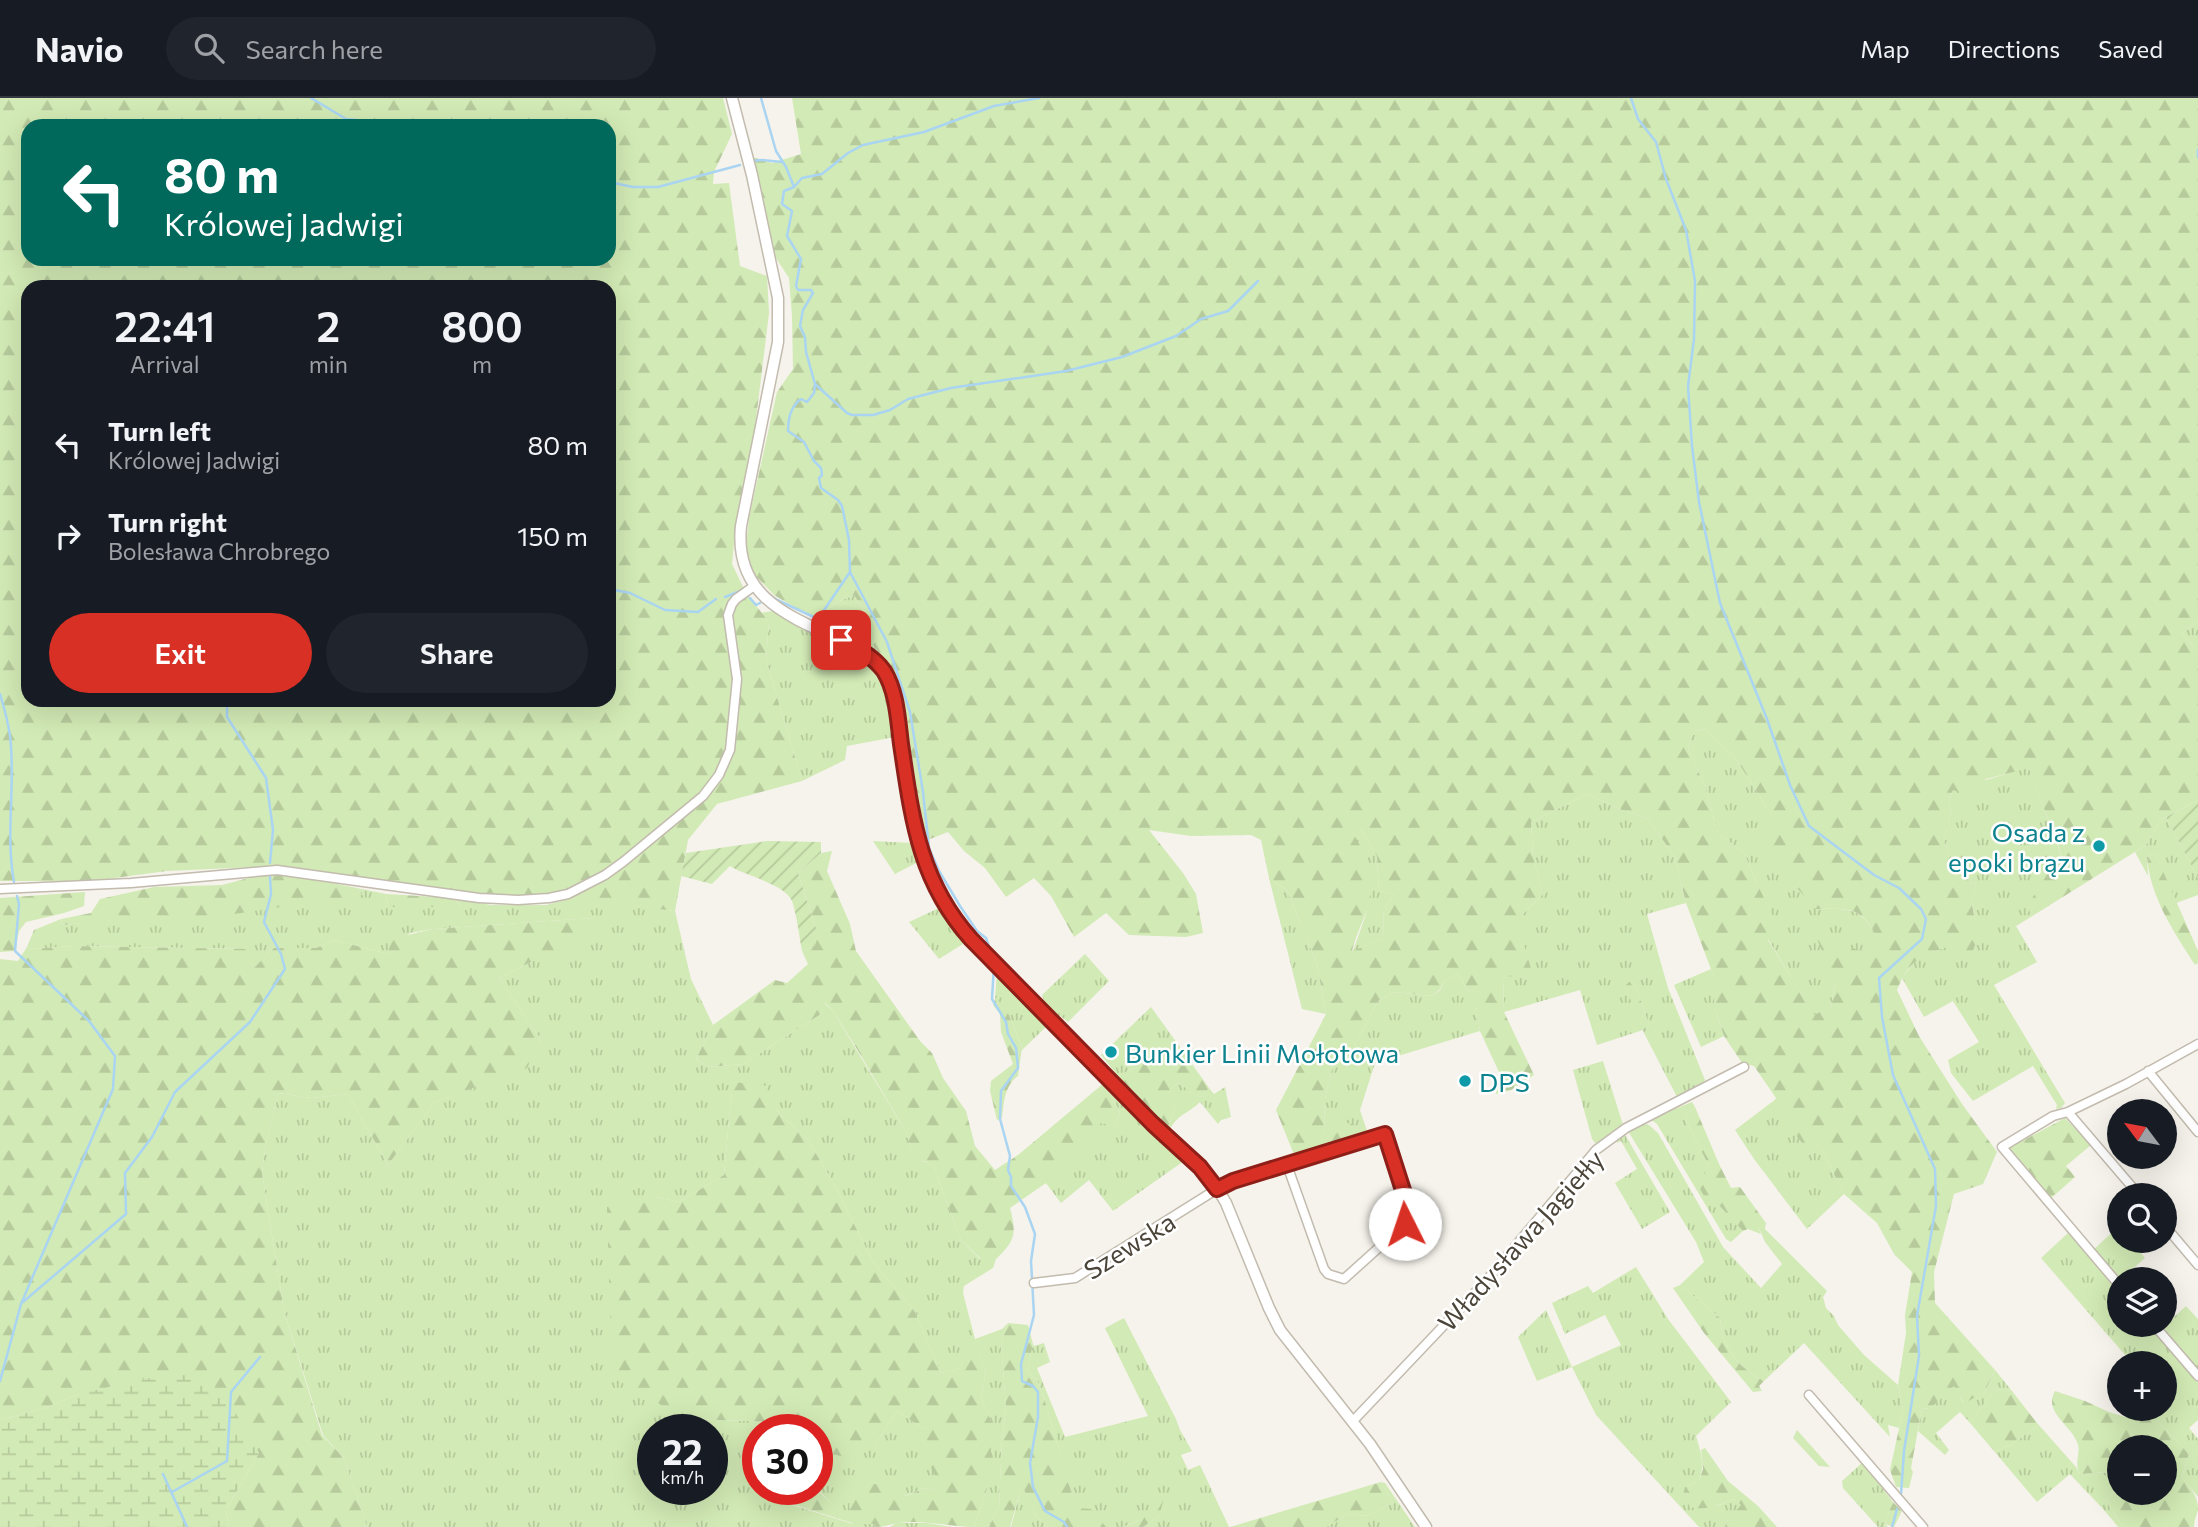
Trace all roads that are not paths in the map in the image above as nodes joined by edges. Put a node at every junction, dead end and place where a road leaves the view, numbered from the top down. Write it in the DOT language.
graph roads {
  1 [pos="732,98"];
  2 [pos="754,586"];
  3 [pos="0,890"];
  4 [pos="2198,1044"];
  5 [pos="1744,1068"];
  6 [pos="2148,1071"];
  7 [pos="2067,1112"];
  8 [pos="2198,1132"];
  9 [pos="1287,1165"];
  10 [pos="2128,1183"];
  11 [pos="1217,1189"];
  12 [pos="2177,1240"];
  13 [pos="2198,1265"];
  14 [pos="2107,1271"];
  15 [pos="1034,1283"];
  16 [pos="2164,1337"];
  17 [pos="2198,1376"];
  18 [pos="1809,1395"];
  19 [pos="1353,1421"];
  20 [pos="1426,1527"];
  21 [pos="1923,1527"];
  1 -- 2 [label="street"];
  2 -- 3 [label="street"];
  2 -- 11 [label="street"];
  4 -- 6 [label="street"];
  5 -- 19 [label="street, Władysława Jagiełły"];
  6 -- 7 [label="street"];
  6 -- 8 [label="street"];
  7 -- 10 [label="street"];
  7 -- 14 [label="street"];
  9 -- 9 [label="street, Szewska"];
  9 -- 11 [label="street, Szewska"];
  11 -- 15 [label="street, Szewska"];
  11 -- 19 [label="street"];
  12 -- 13 [label="street"];
  16 -- 17 [label="street"];
  18 -- 21 [label="street"];
  19 -- 20 [label="street"];
}
